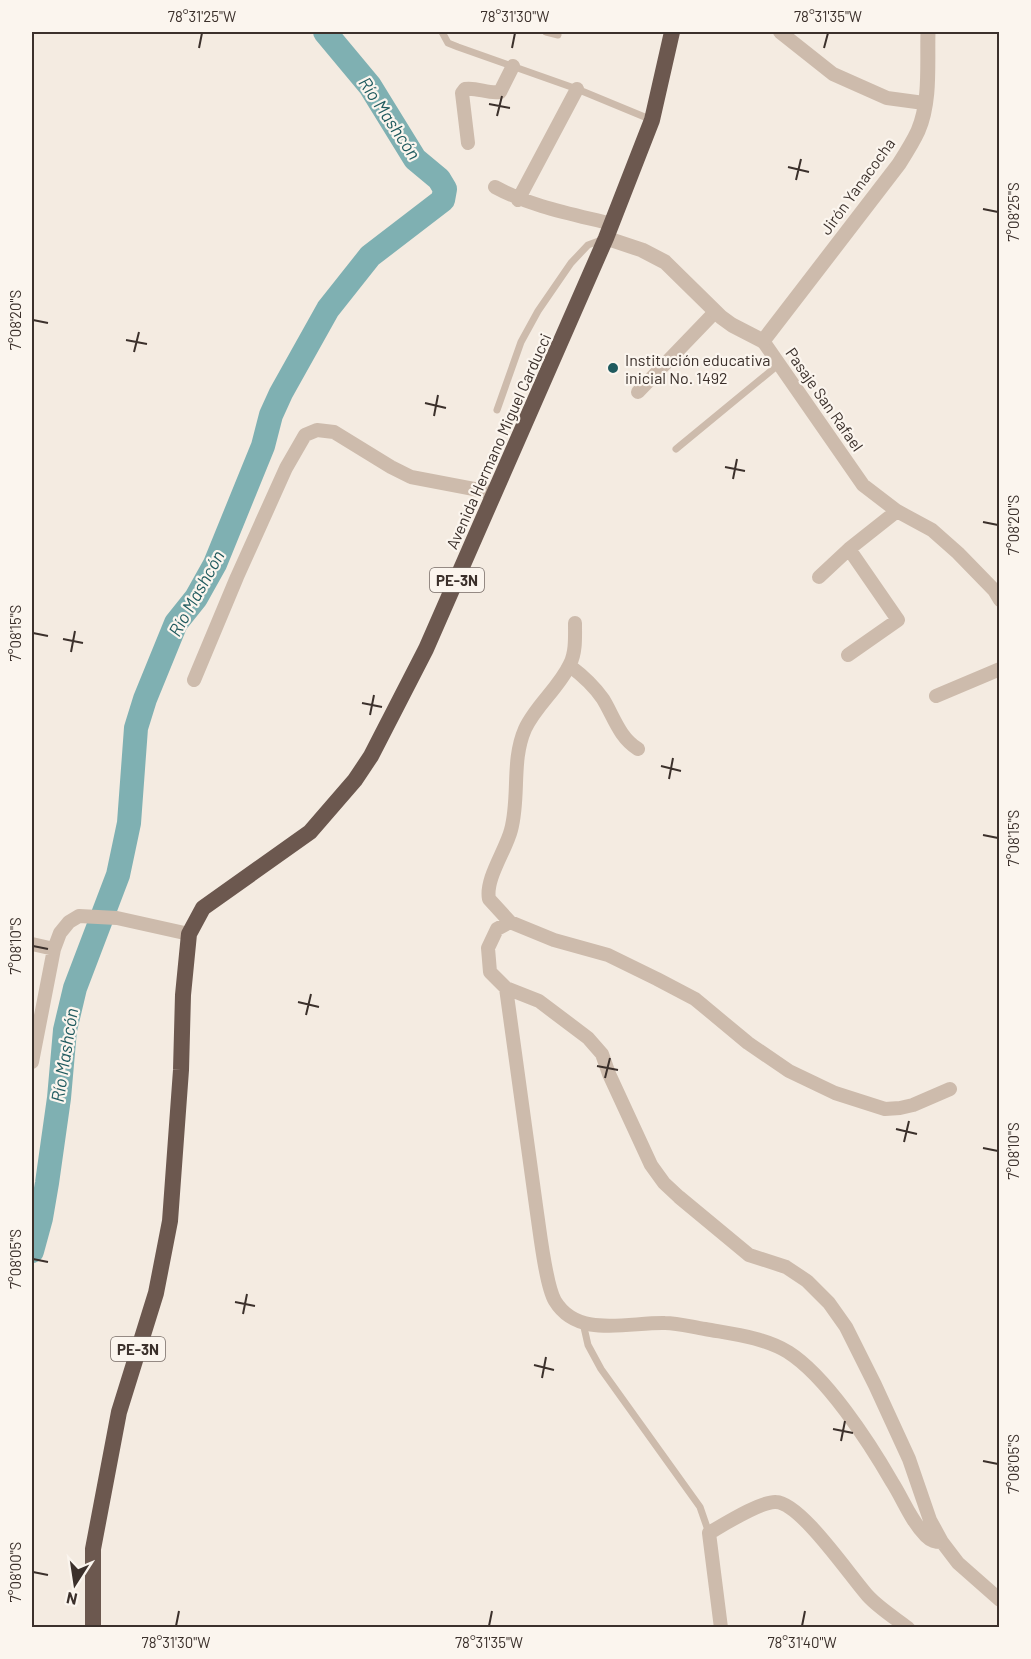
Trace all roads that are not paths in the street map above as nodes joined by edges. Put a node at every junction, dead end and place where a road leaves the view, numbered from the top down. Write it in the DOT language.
graph roads {
  1 [pos="442,32"];
  2 [pos="546,32"];
  3 [pos="672,32"];
  4 [pos="780,32"];
  5 [pos="928,32"];
  6 [pos="558,35"];
  7 [pos="513,66"];
  8 [pos="577,89"];
  9 [pos="924,103"];
  10 [pos="652,120"];
  11 [pos="468,142"];
  12 [pos="495,187"];
  13 [pos="518,200"];
  14 [pos="609,231"];
  15 [pos="715,312"];
  16 [pos="763,341"];
  17 [pos="778,365"];
  18 [pos="638,392"];
  19 [pos="497,410"];
  20 [pos="676,449"];
  21 [pos="495,493"];
  22 [pos="897,511"];
  23 [pos="849,549"];
  24 [pos="819,577"];
  25 [pos="999,600"];
  26 [pos="575,623"];
  27 [pos="848,655"];
  28 [pos="570,666"];
  29 [pos="999,669"];
  30 [pos="194,680"];
  31 [pos="936,696"];
  32 [pos="638,749"];
  33 [pos="510,922"];
  34 [pos="189,934"];
  35 [pos="32,944"];
  36 [pos="54,949"];
  37 [pos="506,988"];
  38 [pos="33,1043"];
  39 [pos="32,1062"];
  40 [pos="950,1089"];
  41 [pos="583,1323"];
  42 [pos="709,1533"];
  43 [pos="942,1542"];
  44 [pos="999,1600"];
  45 [pos="93,1628"];
  46 [pos="721,1628"];
  47 [pos="908,1628"];
  1 -- 7 [label="lane"];
  2 -- 6 [label="lane"];
  3 -- 10 [label="highway, Avenida Hermano Miguel Carducci / PE-3N"];
  4 -- 9 [label="street"];
  5 -- 9 [label="street, Jirón Yanacocha"];
  7 -- 8 [label="lane"];
  7 -- 11 [label="street"];
  8 -- 10 [label="lane"];
  8 -- 13 [label="street"];
  9 -- 16 [label="street, Jirón Yanacocha"];
  10 -- 14 [label="highway, Avenida Hermano Miguel Carducci / PE-3N"];
  12 -- 13 [label="street, Pasaje San Rafael"];
  13 -- 14 [label="street, Pasaje San Rafael"];
  14 -- 15 [label="street, Pasaje San Rafael"];
  14 -- 19 [label="lane"];
  14 -- 21 [label="highway, Avenida Hermano Miguel Carducci / PE-3N"];
  15 -- 16 [label="street, Pasaje San Rafael"];
  15 -- 18 [label="street"];
  16 -- 17 [label="street, Pasaje San Rafael"];
  17 -- 20 [label="lane"];
  17 -- 22 [label="street, Pasaje San Rafael"];
  21 -- 30 [label="street"];
  21 -- 34 [label="highway, Avenida Hermano Miguel Carducci / PE-3N"];
  22 -- 23 [label="street"];
  22 -- 25 [label="street, Pasaje San Rafael"];
  23 -- 24 [label="street"];
  23 -- 27 [label="street"];
  26 -- 28 [label="street"];
  28 -- 32 [label="street"];
  28 -- 33 [label="street"];
  29 -- 31 [label="street"];
  33 -- 37 [label="street"];
  33 -- 40 [label="street"];
  34 -- 36 [label="street"];
  34 -- 45 [label="highway, Avenida Hermano Miguel Carducci / PE-3N"];
  35 -- 36 [label="street"];
  36 -- 38 [label="street"];
  37 -- 41 [label="street"];
  37 -- 43 [label="street"];
  38 -- 39 [label="street"];
  41 -- 42 [label="lane"];
  41 -- 43 [label="street"];
  42 -- 46 [label="street"];
  42 -- 47 [label="street"];
  43 -- 44 [label="street"];
}
